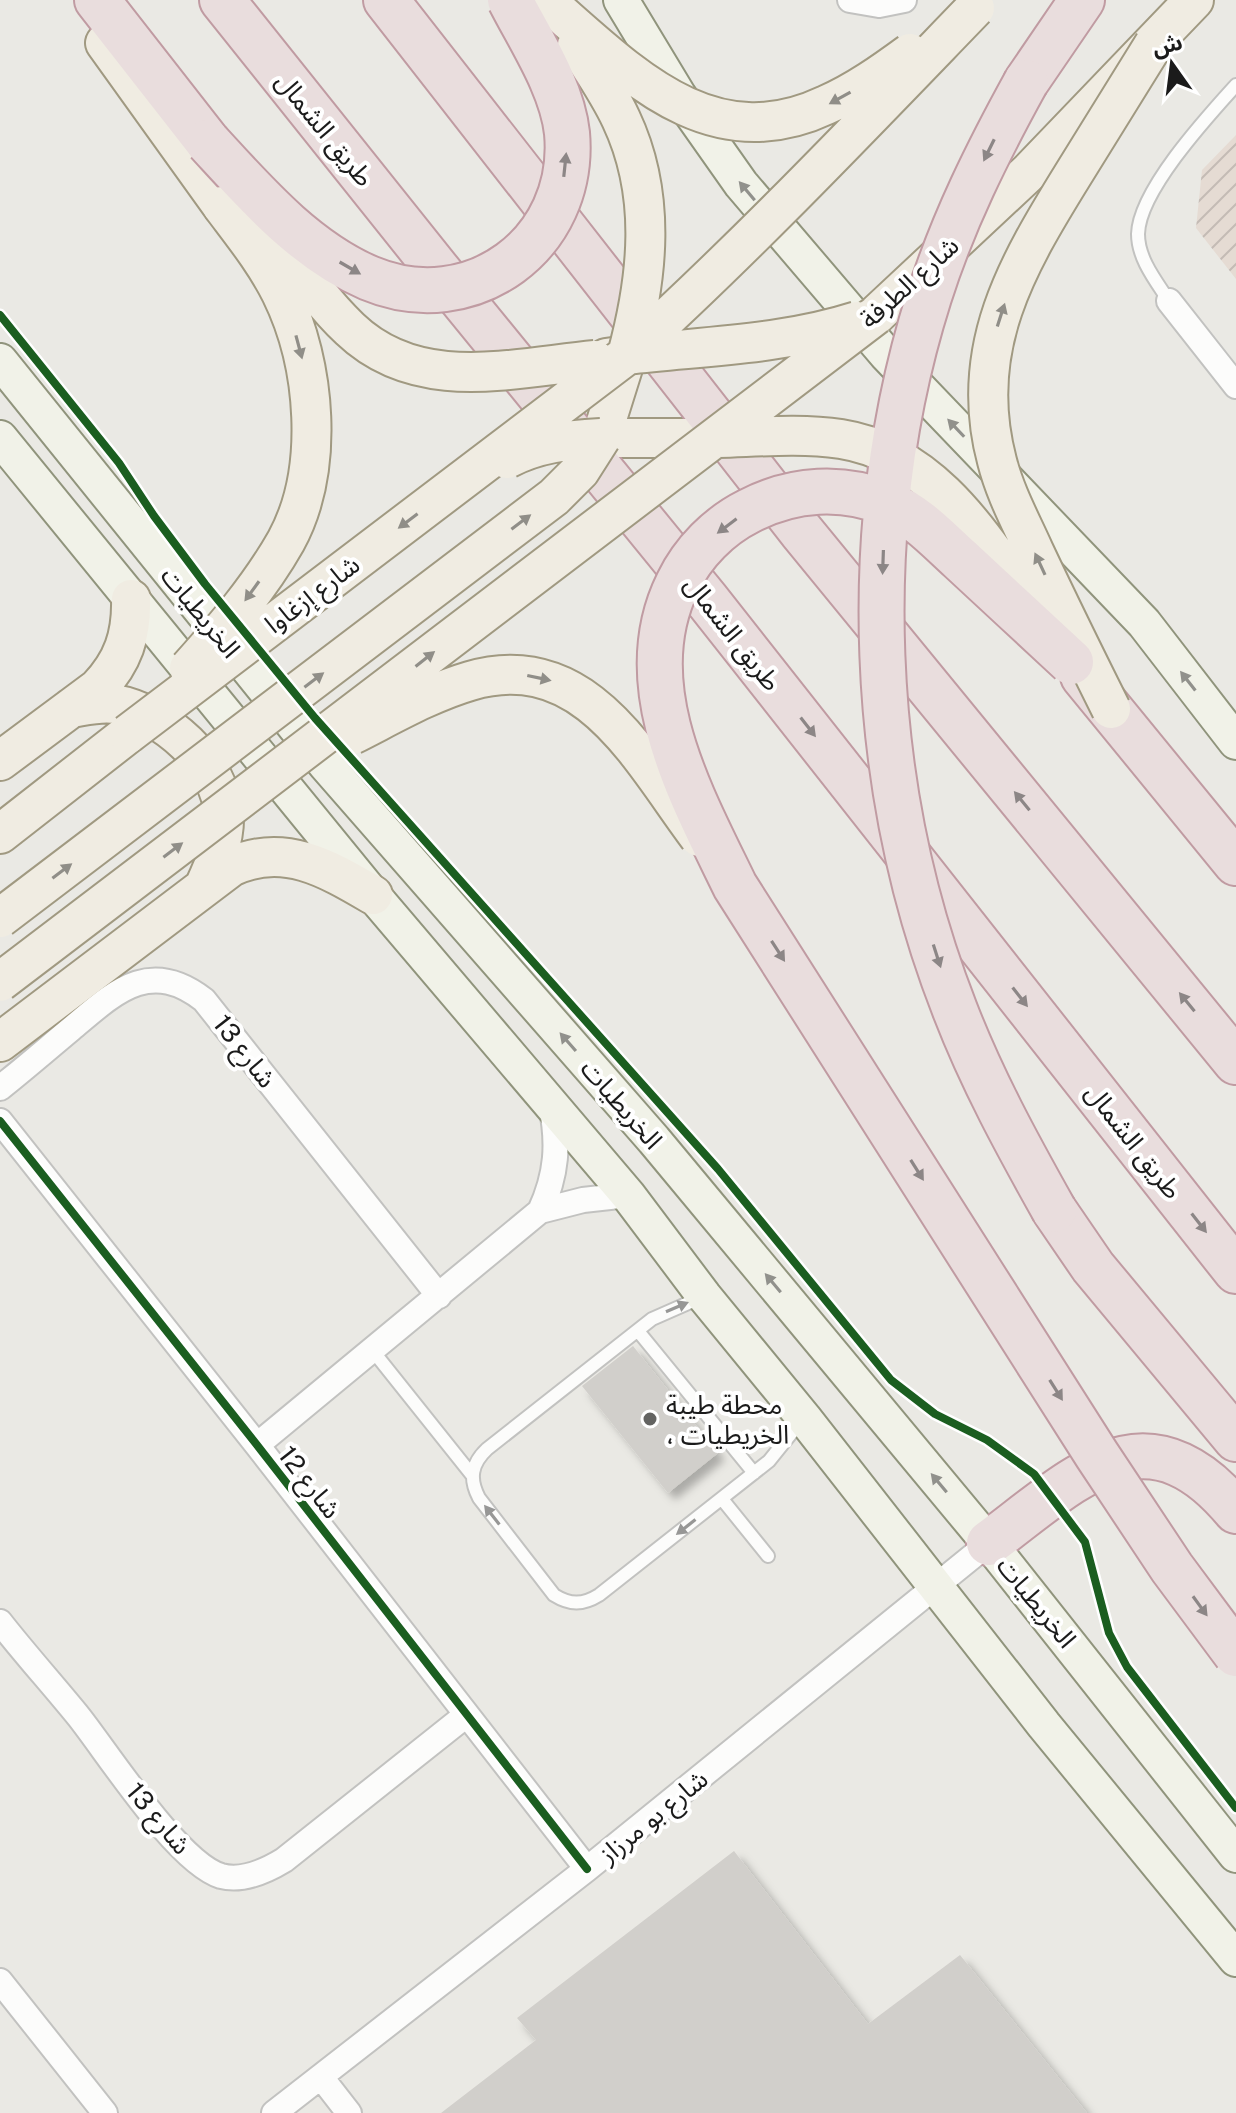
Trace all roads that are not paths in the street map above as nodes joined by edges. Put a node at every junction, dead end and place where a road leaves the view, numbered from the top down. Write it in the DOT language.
graph roads {
  1 [pos="78,0"];
  2 [pos="222,0"];
  3 [pos="386,0"];
  4 [pos="621,0"];
  5 [pos="850,0"];
  6 [pos="904,0"];
  7 [pos="1082,0"];
  8 [pos="536,2"];
  9 [pos="1191,3"];
  10 [pos="979,4"];
  11 [pos="105,20"];
  12 [pos="1154,44"];
  13 [pos="1236,85"];
  14 [pos="208,142"];
  15 [pos="1169,301"];
  16 [pos="876,315"];
  17 [pos="627,355"];
  18 [pos="0,361"];
  19 [pos="1236,386"];
  20 [pos="0,438"];
  21 [pos="601,438"];
  22 [pos="718,438"];
  23 [pos="440,496"];
  24 [pos="131,599"];
  25 [pos="1071,662"];
  26 [pos="71,708"];
  27 [pos="1111,709"];
  28 [pos="128,734"];
  29 [pos="1236,742"];
  30 [pos="0,761"];
  31 [pos="285,767"];
  32 [pos="0,834"];
  33 [pos="1236,863"];
  34 [pos="735,886"];
  35 [pos="204,887"];
  36 [pos="373,895"];
  37 [pos="0,918"];
  38 [pos="0,982"];
  39 [pos="0,1042"];
  40 [pos="1236,1062"];
  41 [pos="0,1088"];
  42 [pos="550,1103"];
  43 [pos="0,1121"];
  44 [pos="628,1195"];
  45 [pos="540,1211"];
  46 [pos="1236,1271"];
  47 [pos="439,1296"];
  48 [pos="704,1296"];
  49 [pos="638,1331"];
  50 [pos="373,1351"];
  51 [pos="804,1418"];
  52 [pos="1236,1439"];
  53 [pos="257,1445"];
  54 [pos="754,1473"];
  55 [pos="472,1475"];
  56 [pos="722,1499"];
  57 [pos="1236,1511"];
  58 [pos="989,1543"];
  59 [pos="768,1556"];
  60 [pos="935,1587"];
  61 [pos="2,1630"];
  62 [pos="1236,1654"];
  63 [pos="465,1716"];
  64 [pos="1236,1855"];
  65 [pos="587,1869"];
  66 [pos="1236,1959"];
  67 [pos="0,1981"];
  68 [pos="321,2077"];
  69 [pos="105,2113"];
  70 [pos="274,2113"];
  71 [pos="349,2113"];
  1 -- 11 [label="main road"];
  2 -- 46 [label="highway, طريق الشمال, one-way"];
  40 -- 3 [label="highway, one-way"];
  29 -- 4 [label="main road, one-way"];
  5 -- 6 [label="street"];
  7 -- 52 [label="highway, one-way, bridge"];
  10 -- 8 [label="main road, one-way, bridge"];
  14 -- 8 [label="highway, one-way, bridge"];
  8 -- 17 [label="main road, bridge"];
  9 -- 12 [label="main road, شارع الطرفة"];
  10 -- 17 [label="main road, bridge"];
  11 -- 14 [label="highway"];
  11 -- 28 [label="main road, one-way, bridge"];
  12 -- 16 [label="main road, شارع الطرفة, bridge"];
  27 -- 12 [label="main road, one-way, bridge"];
  13 -- 15 [label="lane"];
  14 -- 17 [label="main road, bridge"];
  15 -- 19 [label="street"];
  16 -- 17 [label="main road, bridge"];
  16 -- 22 [label="main road, شارع الطرفة, bridge"];
  17 -- 21 [label="main road"];
  17 -- 23 [label="main road, شارع إزغاوا, bridge"];
  58 -- 18 [label="main road, الخريطيات, one-way"];
  20 -- 24 [label="main road, الخريطيات"];
  21 -- 22 [label="main road"];
  21 -- 23 [label="main road, bridge"];
  37 -- 21 [label="main road, one-way, bridge"];
  22 -- 25 [label="main road, bridge"];
  31 -- 22 [label="main road, شارع الطرفة, one-way, bridge"];
  23 -- 28 [label="main road, شارع إزغاوا, one-way, bridge"];
  24 -- 26 [label="main road"];
  24 -- 36 [label="main road, الخريطيات"];
  25 -- 27 [label="highway, bridge"];
  25 -- 34 [label="highway, one-way, bridge"];
  26 -- 30 [label="main road"];
  26 -- 35 [label="main road"];
  27 -- 33 [label="highway"];
  28 -- 32 [label="main road, شارع إزغاوا"];
  31 -- 34 [label="main road, one-way, bridge"];
  38 -- 31 [label="main road, one-way, bridge"];
  34 -- 62 [label="highway, one-way, bridge"];
  35 -- 36 [label="main road"];
  35 -- 39 [label="main road"];
  36 -- 42 [label="main road, الخريطيات"];
  41 -- 47 [label="street, شارع 13"];
  42 -- 44 [label="main road, الخريطيات"];
  42 -- 45 [label="street, الخريطيات"];
  43 -- 53 [label="street, شارع 12"];
  44 -- 45 [label="street"];
  44 -- 48 [label="main road, الخريطيات"];
  45 -- 47 [label="street"];
  47 -- 50 [label="street"];
  49 -- 48 [label="lane, one-way"];
  48 -- 51 [label="main road, الخريطيات"];
  49 -- 54 [label="lane"];
  49 -- 55 [label="lane"];
  50 -- 53 [label="street"];
  50 -- 55 [label="lane"];
  51 -- 54 [label="lane"];
  51 -- 60 [label="main road, الخريطيات"];
  53 -- 63 [label="street, شارع 12"];
  54 -- 56 [label="lane"];
  56 -- 55 [label="lane, one-way"];
  56 -- 59 [label="lane"];
  57 -- 58 [label="highway"];
  58 -- 60 [label="street, شارع بو مرزاز"];
  58 -- 64 [label="main road, الخريطيات"];
  60 -- 65 [label="street, شارع بو مرزاز"];
  60 -- 66 [label="main road, الخريطيات"];
  61 -- 63 [label="street, شارع 13"];
  63 -- 65 [label="street, شارع 12"];
  65 -- 68 [label="street, شارع بو مرزاز"];
  67 -- 69 [label="street"];
  68 -- 70 [label="street, شارع بو مرزاز"];
  68 -- 71 [label="street"];
}
